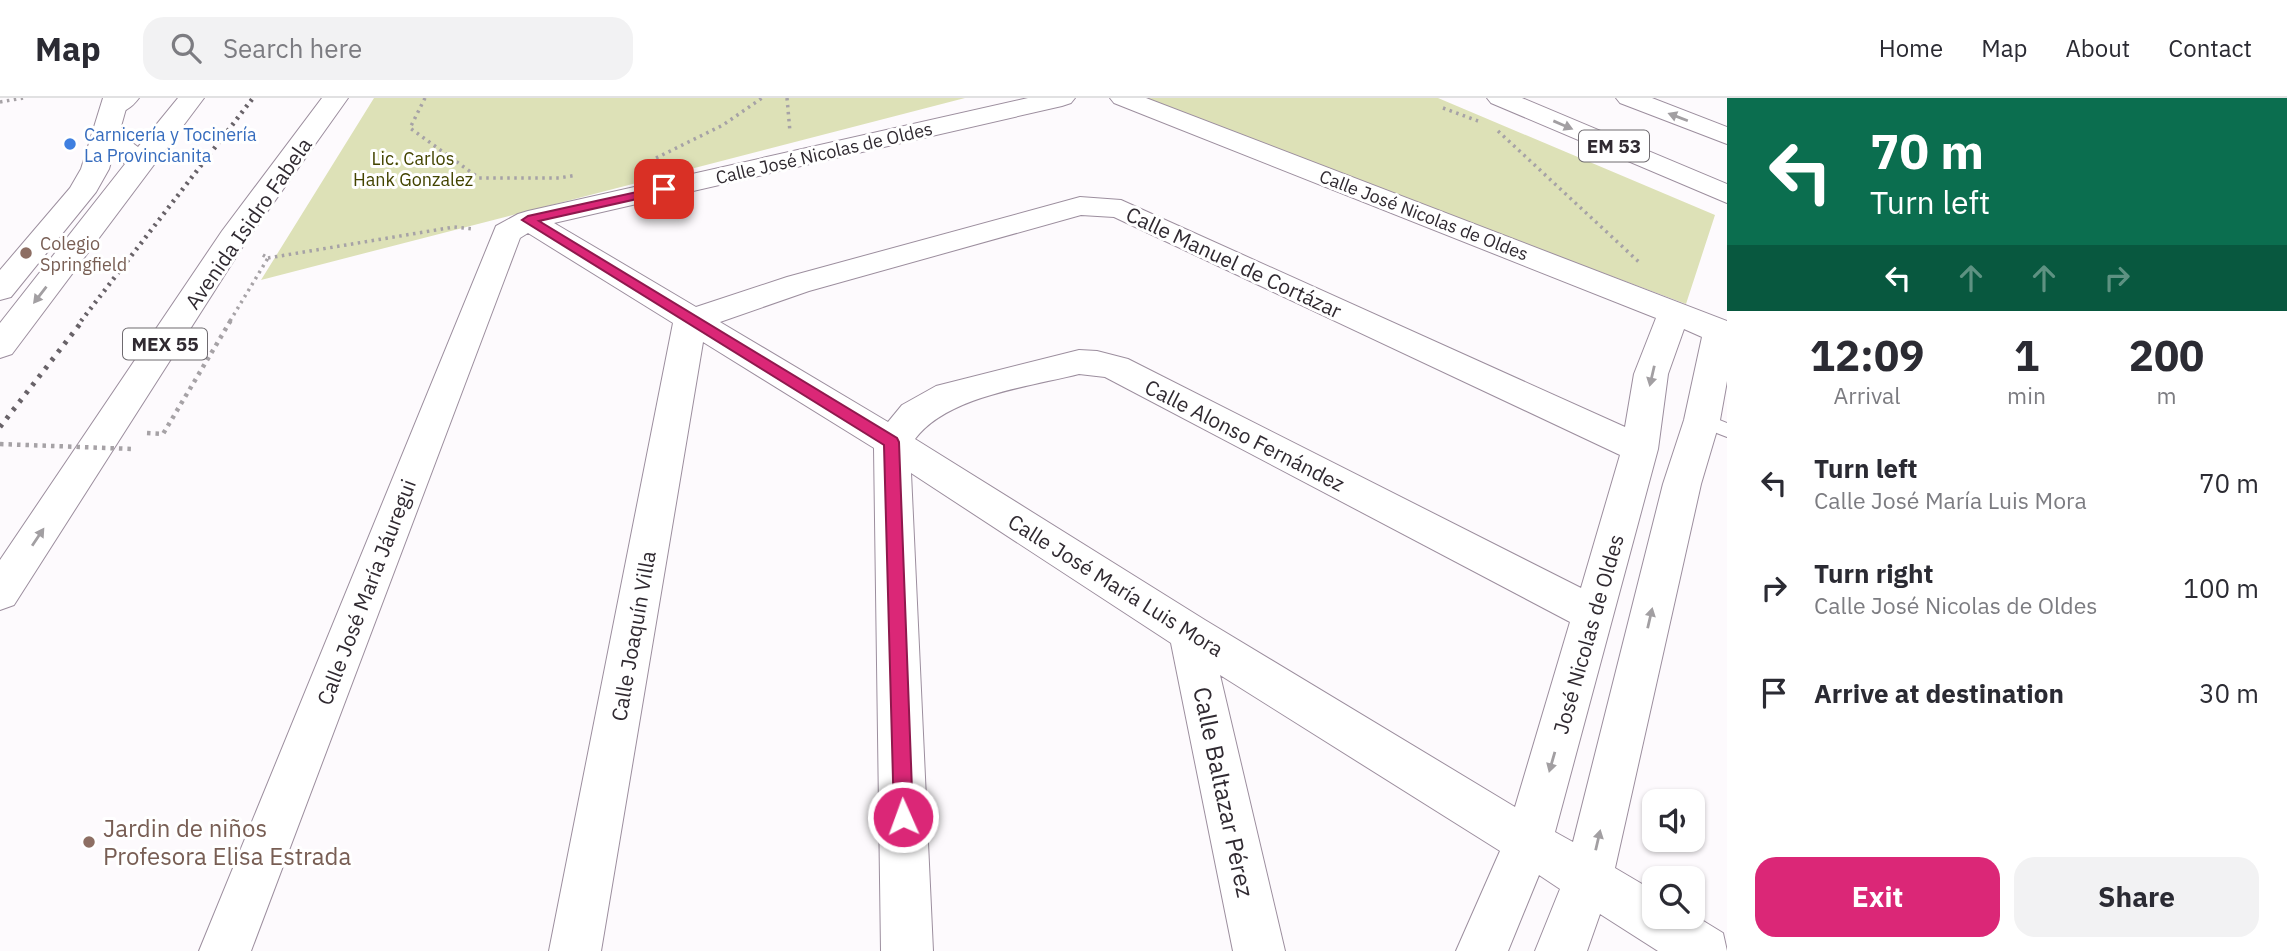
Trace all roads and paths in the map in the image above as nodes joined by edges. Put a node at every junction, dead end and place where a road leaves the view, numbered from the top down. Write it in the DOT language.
graph roads {
  1 [pos="23,98"];
  2 [pos="191,98"];
  3 [pos="425,98"];
  4 [pos="762,98"];
  5 [pos="1062,98"];
  6 [pos="1124,98"];
  7 [pos="1500,98"];
  8 [pos="1629,98"];
  9 [pos="119,101"];
  10 [pos="0,102"];
  11 [pos="323,104"];
  12 [pos="1443,108"];
  13 [pos="1482,123"];
  14 [pos="1495,128"];
  15 [pos="105,135"];
  16 [pos="1727,136"];
  17 [pos="654,159"];
  18 [pos="140,162"];
  19 [pos="583,174"];
  20 [pos="82,192"];
  21 [pos="1727,194"];
  22 [pos="517,227"];
  23 [pos="233,238"];
  24 [pos="268,258"];
  25 [pos="1647,269"];
  26 [pos="0,290"];
  27 [pos="1674,312"];
  28 [pos="690,321"];
  29 [pos="0,346"];
  30 [pos="1715,425"];
  31 [pos="145,433"];
  32 [pos="892,442"];
  33 [pos="0,444"];
  34 [pos="133,449"];
  35 [pos="1640,449"];
  36 [pos="0,593"];
  37 [pos="1595,615"];
  38 [pos="1190,633"];
  39 [pos="1529,841"];
  40 [pos="1588,879"];
  41 [pos="225,951"];
  42 [pos="575,951"];
  43 [pos="907,951"];
  44 [pos="1259,951"];
  45 [pos="1482,951"];
  46 [pos="1561,951"];
  47 [pos="1705,951"];
  1 -- 10 [label="path"];
  2 -- 18 [label="main road"];
  3 -- 19 [label="path"];
  4 -- 17 [label="path"];
  5 -- 22 [label="main road, Calle José Nicolas de Oldes"];
  6 -- 27 [label="main road, Calle José Nicolas de Oldes"];
  7 -- 21 [label="main road, EM 53, one-way"];
  16 -- 8 [label="main road, EM 53, one-way"];
  9 -- 15 [label="main road"];
  11 -- 23 [label="main road, Avenida Isidro Fabela / MEX 55"];
  12 -- 13 [label="path"];
  14 -- 25 [label="path"];
  15 -- 18 [label="main road"];
  15 -- 20 [label="main road"];
  18 -- 20 [label="main road"];
  18 -- 29 [label="main road, one-way"];
  20 -- 26 [label="main road"];
  22 -- 24 [label="path"];
  22 -- 28 [label="main road, Calle José María Luis Mora"];
  22 -- 41 [label="main road, Calle José María Jáuregui"];
  23 -- 24 [label="path"];
  36 -- 23 [label="main road, Avenida Isidro Fabela / MEX 55, one-way"];
  24 -- 31 [label="path"];
  27 -- 30 [label="main road, Calle José Nicolas de Oldes"];
  27 -- 35 [label="main road, José Nicolas de Oldes, one-way"];
  28 -- 32 [label="main road, Calle José María Luis Mora"];
  28 -- 35 [label="main road, Calle Manuel de Cortázar"];
  28 -- 42 [label="main road, Calle Joaquín Villa"];
  40 -- 30 [label="main road, one-way"];
  32 -- 37 [label="main road, Calle Alonso Fernández"];
  32 -- 38 [label="main road, Calle José María Luis Mora"];
  32 -- 43 [label="main road"];
  33 -- 34 [label="path, bridge"];
  35 -- 37 [label="main road, José Nicolas de Oldes"];
  37 -- 39 [label="main road, José Nicolas de Oldes, one-way"];
  38 -- 39 [label="main road, Calle José María Luis Mora"];
  38 -- 44 [label="main road, Calle Baltazar Pérez"];
  39 -- 40 [label="main road, Calle José María Luis Mora"];
  39 -- 45 [label="main road, José Nicolas de Oldes"];
  40 -- 46 [label="main road"];
  40 -- 47 [label="main road, Calle José María Luis Mora"];
}
